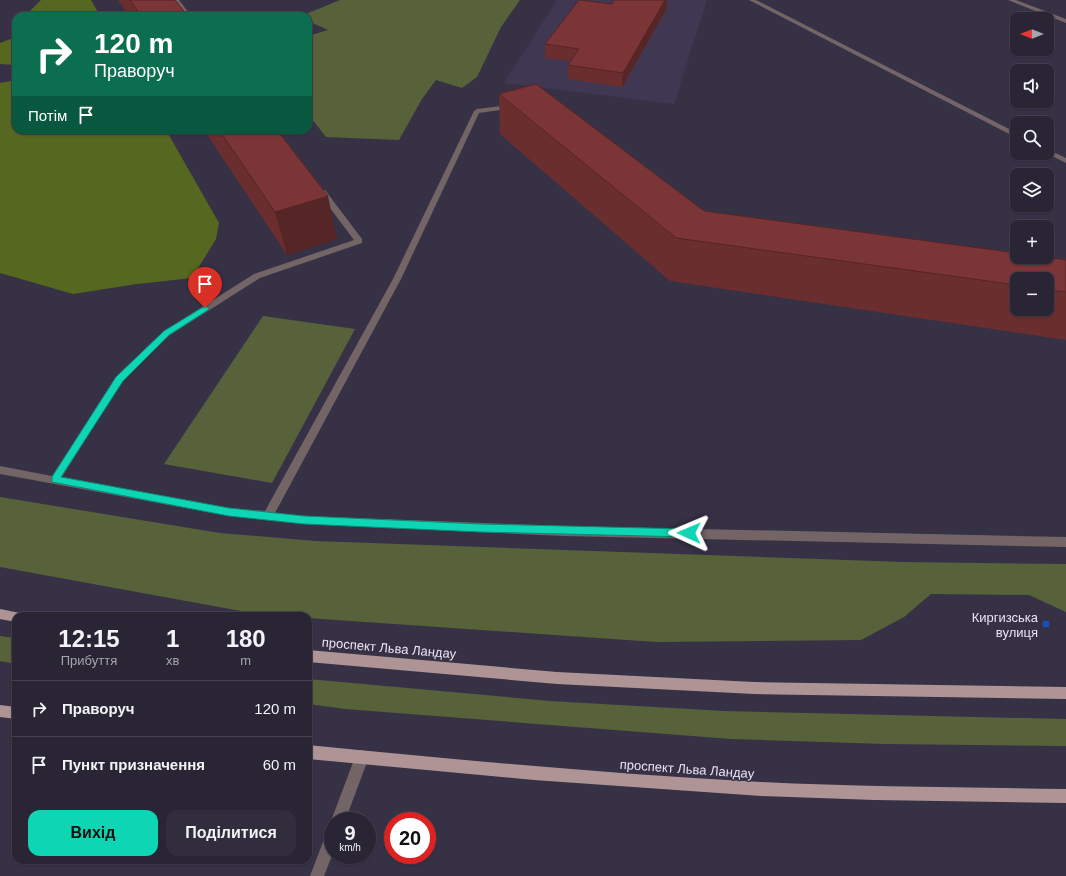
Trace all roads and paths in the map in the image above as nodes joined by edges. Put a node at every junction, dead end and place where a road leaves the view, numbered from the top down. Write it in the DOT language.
graph roads {
  1 [pos="176,0"];
  2 [pos="752,0"];
  3 [pos="1011,0"];
  4 [pos="185,12"];
  5 [pos="1066,21"];
  6 [pos="516,107"];
  7 [pos="1010,132"];
  8 [pos="1054,155"];
  9 [pos="1066,161"];
  10 [pos="317,186"];
  11 [pos="0,470"];
  12 [pos="55,480"];
  13 [pos="267,517"];
  14 [pos="1066,542"];
  15 [pos="0,614"];
  16 [pos="12,616"];
  17 [pos="312,656"];
  18 [pos="1066,693"];
  19 [pos="0,711"];
  20 [pos="12,712"];
  21 [pos="312,752"];
  22 [pos="362,757"];
  23 [pos="1066,796"];
  24 [pos="341,812"];
  25 [pos="324,858"];
  26 [pos="317,876"];
  1 -- 4 [label="lane"];
  2 -- 7 [label="lane"];
  3 -- 5 [label="lane"];
  6 -- 13 [label="lane"];
  8 -- 9 [label="lane"];
  10 -- 12 [label="lane"];
  11 -- 12 [label="lane"];
  12 -- 13 [label="lane"];
  13 -- 14 [label="lane"];
  15 -- 16 [label="main road"];
  17 -- 18 [label="main road, проспект Льва Ландау"];
  19 -- 20 [label="main road"];
  21 -- 22 [label="main road, проспект Льва Ландау"];
  22 -- 23 [label="main road, проспект Льва Ландау"];
  22 -- 24 [label="lane"];
  25 -- 26 [label="lane"];
}
